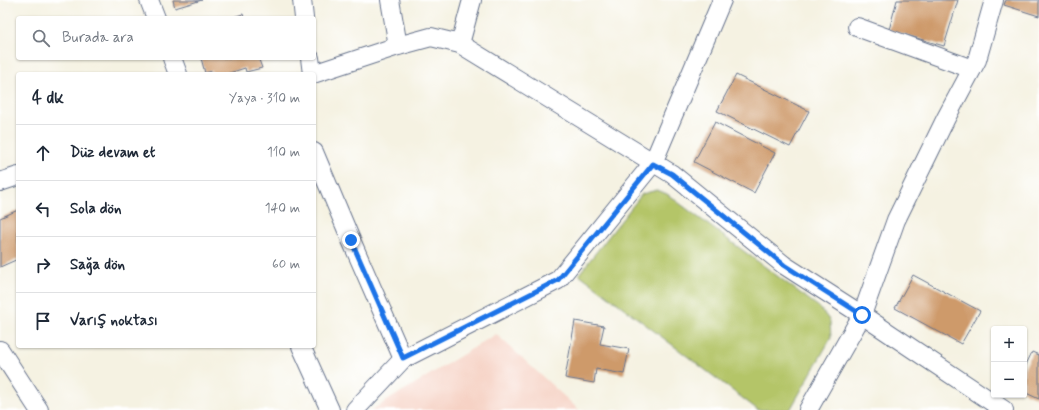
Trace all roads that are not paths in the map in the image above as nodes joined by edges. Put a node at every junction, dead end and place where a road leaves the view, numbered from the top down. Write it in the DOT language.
graph roads {
  1 [pos="149,0"];
  2 [pos="302,0"];
  3 [pos="390,0"];
  4 [pos="472,0"];
  5 [pos="722,0"];
  6 [pos="994,0"];
  7 [pos="155,16"];
  8 [pos="304,16"];
  9 [pos="857,27"];
  10 [pos="460,44"];
  11 [pos="398,46"];
  12 [pos="173,60"];
  13 [pos="310,60"];
  14 [pos="972,69"];
  15 [pos="177,72"];
  16 [pos="313,72"];
  17 [pos="316,73"];
  18 [pos="316,157"];
  19 [pos="653,164"];
  20 [pos="16,177"];
  21 [pos="0,182"];
  22 [pos="862,315"];
  23 [pos="302,348"];
  24 [pos="0,350"];
  25 [pos="403,358"];
  26 [pos="39,410"];
  27 [pos="330,410"];
  28 [pos="355,410"];
  29 [pos="808,410"];
  30 [pos="1004,410"];
  1 -- 7 [label="street"];
  2 -- 8 [label="street"];
  3 -- 11 [label="street"];
  4 -- 10 [label="street"];
  5 -- 19 [label="street"];
  6 -- 14 [label="street"];
  9 -- 14 [label="street"];
  10 -- 11 [label="street"];
  10 -- 19 [label="street"];
  11 -- 17 [label="street"];
  12 -- 15 [label="street"];
  13 -- 16 [label="street"];
  14 -- 22 [label="street"];
  18 -- 25 [label="street"];
  19 -- 22 [label="street"];
  19 -- 25 [label="street"];
  20 -- 21 [label="street"];
  22 -- 29 [label="street"];
  22 -- 30 [label="street"];
  23 -- 27 [label="street"];
  24 -- 26 [label="street"];
  25 -- 28 [label="street"];
}
